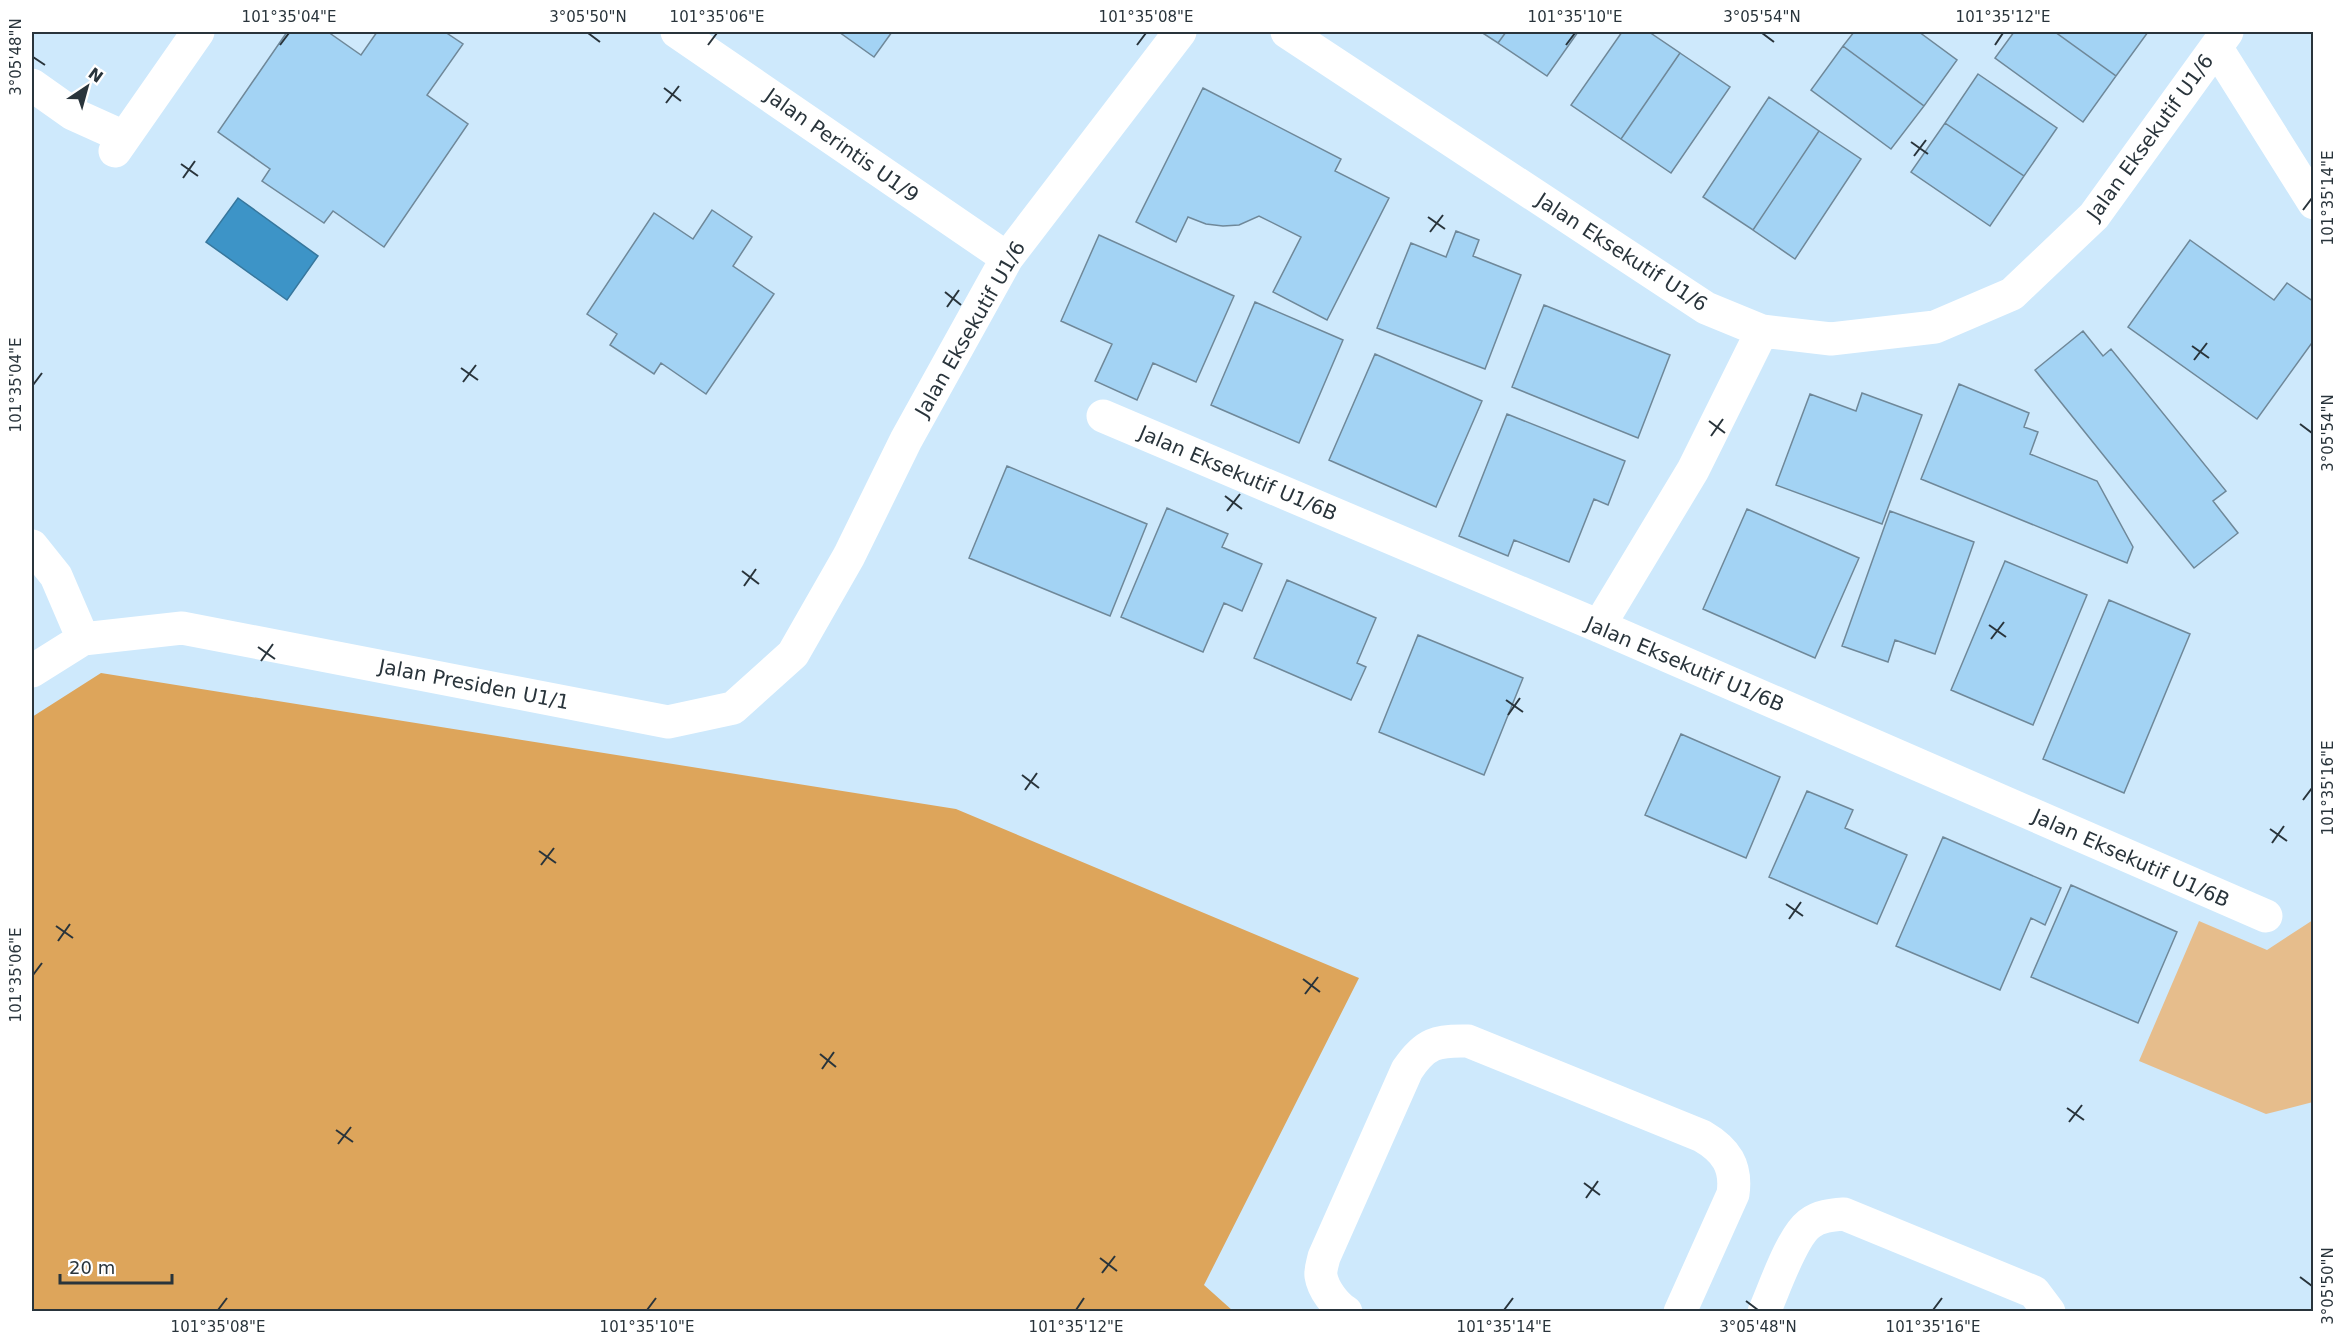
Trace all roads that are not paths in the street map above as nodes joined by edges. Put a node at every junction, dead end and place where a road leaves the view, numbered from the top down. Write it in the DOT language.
graph roads {
  1 [pos="198,32"];
  2 [pos="677,32"];
  3 [pos="1180,32"];
  4 [pos="1287,32"];
  5 [pos="2221,39"];
  6 [pos="32,85"];
  7 [pos="2313,203"];
  8 [pos="1007,258"];
  9 [pos="1762,331"];
  10 [pos="1103,416"];
  11 [pos="32,546"];
  12 [pos="849,556"];
  13 [pos="1599,626"];
  14 [pos="83,639"];
  15 [pos="32,671"];
  16 [pos="2266,916"];
  17 [pos="1346,1311"];
  18 [pos="1680,1311"];
  19 [pos="1764,1311"];
  20 [pos="2049,1311"];
  1 -- 6 [label="street"];
  2 -- 8 [label="street, Jalan Perintis U1/9"];
  3 -- 8 [label="street, Jalan Eksekutif U1/6"];
  4 -- 9 [label="street, Jalan Eksekutif U1/6"];
  5 -- 7 [label="street"];
  5 -- 9 [label="street, Jalan Eksekutif U1/6"];
  8 -- 12 [label="street, Jalan Eksekutif U1/6"];
  9 -- 13 [label="street"];
  10 -- 13 [label="street, Jalan Eksekutif U1/6B"];
  11 -- 14 [label="street"];
  12 -- 14 [label="street, Jalan Presiden U1/1"];
  13 -- 16 [label="street, Jalan Eksekutif U1/6B"];
  14 -- 15 [label="street, Jalan Presiden U1/1"];
  17 -- 18 [label="street"];
  19 -- 20 [label="street"];
}
